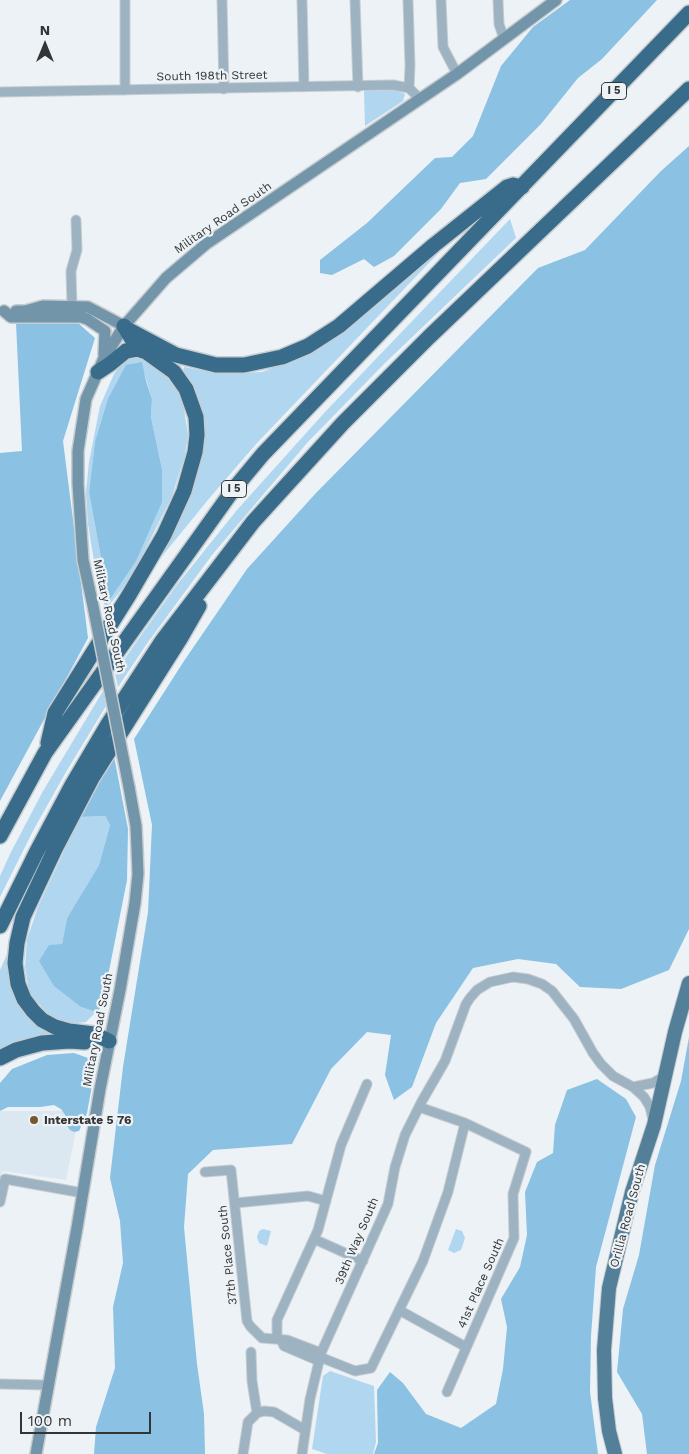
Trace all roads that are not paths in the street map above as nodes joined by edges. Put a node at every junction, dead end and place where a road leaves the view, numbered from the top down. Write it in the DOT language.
graph roads {
  1 [pos="125,0"];
  2 [pos="222,0"];
  3 [pos="302,0"];
  4 [pos="356,0"];
  5 [pos="408,0"];
  6 [pos="441,0"];
  7 [pos="498,0"];
  8 [pos="556,0"];
  9 [pos="689,13"];
  10 [pos="504,39"];
  11 [pos="457,74"];
  12 [pos="304,87"];
  13 [pos="358,87"];
  14 [pos="224,88"];
  15 [pos="409,88"];
  16 [pos="689,89"];
  17 [pos="125,90"];
  18 [pos="0,92"];
  19 [pos="419,98"];
  20 [pos="522,187"];
  21 [pos="76,220"];
  22 [pos="72,306"];
  23 [pos="2,312"];
  24 [pos="124,326"];
  25 [pos="146,352"];
  26 [pos="101,365"];
  27 [pos="222,563"];
  28 [pos="45,753"];
  29 [pos="0,836"];
  30 [pos="0,926"];
  31 [pos="689,983"];
  32 [pos="109,1041"];
  33 [pos="0,1058"];
  34 [pos="665,1076"];
  35 [pos="367,1084"];
  36 [pos="633,1087"];
  37 [pos="419,1106"];
  38 [pos="465,1123"];
  39 [pos="654,1125"];
  40 [pos="206,1172"];
  41 [pos="83,1193"];
  42 [pos="326,1201"];
  43 [pos="0,1202"];
  44 [pos="235,1203"];
  45 [pos="314,1239"];
  46 [pos="363,1262"];
  47 [pos="399,1310"];
  48 [pos="279,1340"];
  49 [pos="466,1347"];
  50 [pos="251,1352"];
  51 [pos="320,1357"];
  52 [pos="0,1384"];
  53 [pos="48,1385"];
  54 [pos="447,1392"];
  55 [pos="257,1413"];
  56 [pos="305,1430"];
  57 [pos="36,1454"];
  58 [pos="243,1454"];
  59 [pos="302,1454"];
  60 [pos="615,1454"];
  1 -- 17 [label="street"];
  2 -- 14 [label="street"];
  3 -- 12 [label="street"];
  4 -- 13 [label="street"];
  5 -- 15 [label="street"];
  6 -- 11 [label="street"];
  7 -- 10 [label="street"];
  8 -- 10 [label="main road, Military Road South"];
  9 -- 20 [label="highway, I 5"];
  10 -- 11 [label="main road, Military Road South"];
  11 -- 19 [label="main road, Military Road South"];
  12 -- 13 [label="street, South 198th Street"];
  12 -- 14 [label="street, South 198th Street"];
  13 -- 15 [label="street, South 198th Street"];
  14 -- 17 [label="street, South 198th Street"];
  15 -- 19 [label="street"];
  16 -- 27 [label="highway"];
  17 -- 18 [label="street, South 198th Street"];
  19 -- 24 [label="main road, Military Road South"];
  20 -- 24 [label="highway"];
  20 -- 28 [label="highway, I 5"];
  21 -- 22 [label="street"];
  22 -- 23 [label="main road"];
  22 -- 24 [label="main road"];
  23 -- 26 [label="main road"];
  24 -- 25 [label="highway"];
  24 -- 26 [label="main road, Military Road South"];
  25 -- 26 [label="highway"];
  25 -- 28 [label="highway"];
  26 -- 32 [label="main road, Military Road South, bridge"];
  27 -- 30 [label="highway"];
  27 -- 32 [label="highway"];
  28 -- 29 [label="highway, I 5"];
  31 -- 34 [label="main road, Orillia Road South"];
  32 -- 33 [label="highway"];
  32 -- 41 [label="main road, Military Road South"];
  34 -- 36 [label="street"];
  34 -- 39 [label="main road, Orillia Road South"];
  35 -- 42 [label="street"];
  36 -- 37 [label="street, 39th Way South"];
  36 -- 39 [label="street"];
  37 -- 38 [label="street"];
  37 -- 46 [label="street, 39th Way South"];
  38 -- 47 [label="street"];
  38 -- 49 [label="street, 41st Place South"];
  39 -- 60 [label="main road, Orillia Road South"];
  40 -- 44 [label="street, 37th Place South"];
  41 -- 43 [label="street"];
  41 -- 53 [label="main road, Military Road South"];
  42 -- 44 [label="street"];
  42 -- 45 [label="street"];
  44 -- 48 [label="street, 37th Place South"];
  45 -- 46 [label="street"];
  45 -- 48 [label="street"];
  46 -- 51 [label="street, 39th Way South"];
  47 -- 49 [label="street"];
  47 -- 51 [label="street, 37th Place South"];
  48 -- 51 [label="street, 37th Place South"];
  49 -- 54 [label="street, 41st Place South"];
  50 -- 55 [label="street"];
  51 -- 56 [label="street, 39th Way South"];
  52 -- 53 [label="street"];
  53 -- 57 [label="main road, Military Road South"];
  55 -- 56 [label="street"];
  55 -- 58 [label="street"];
  56 -- 59 [label="street, 39th Way South"];
}
